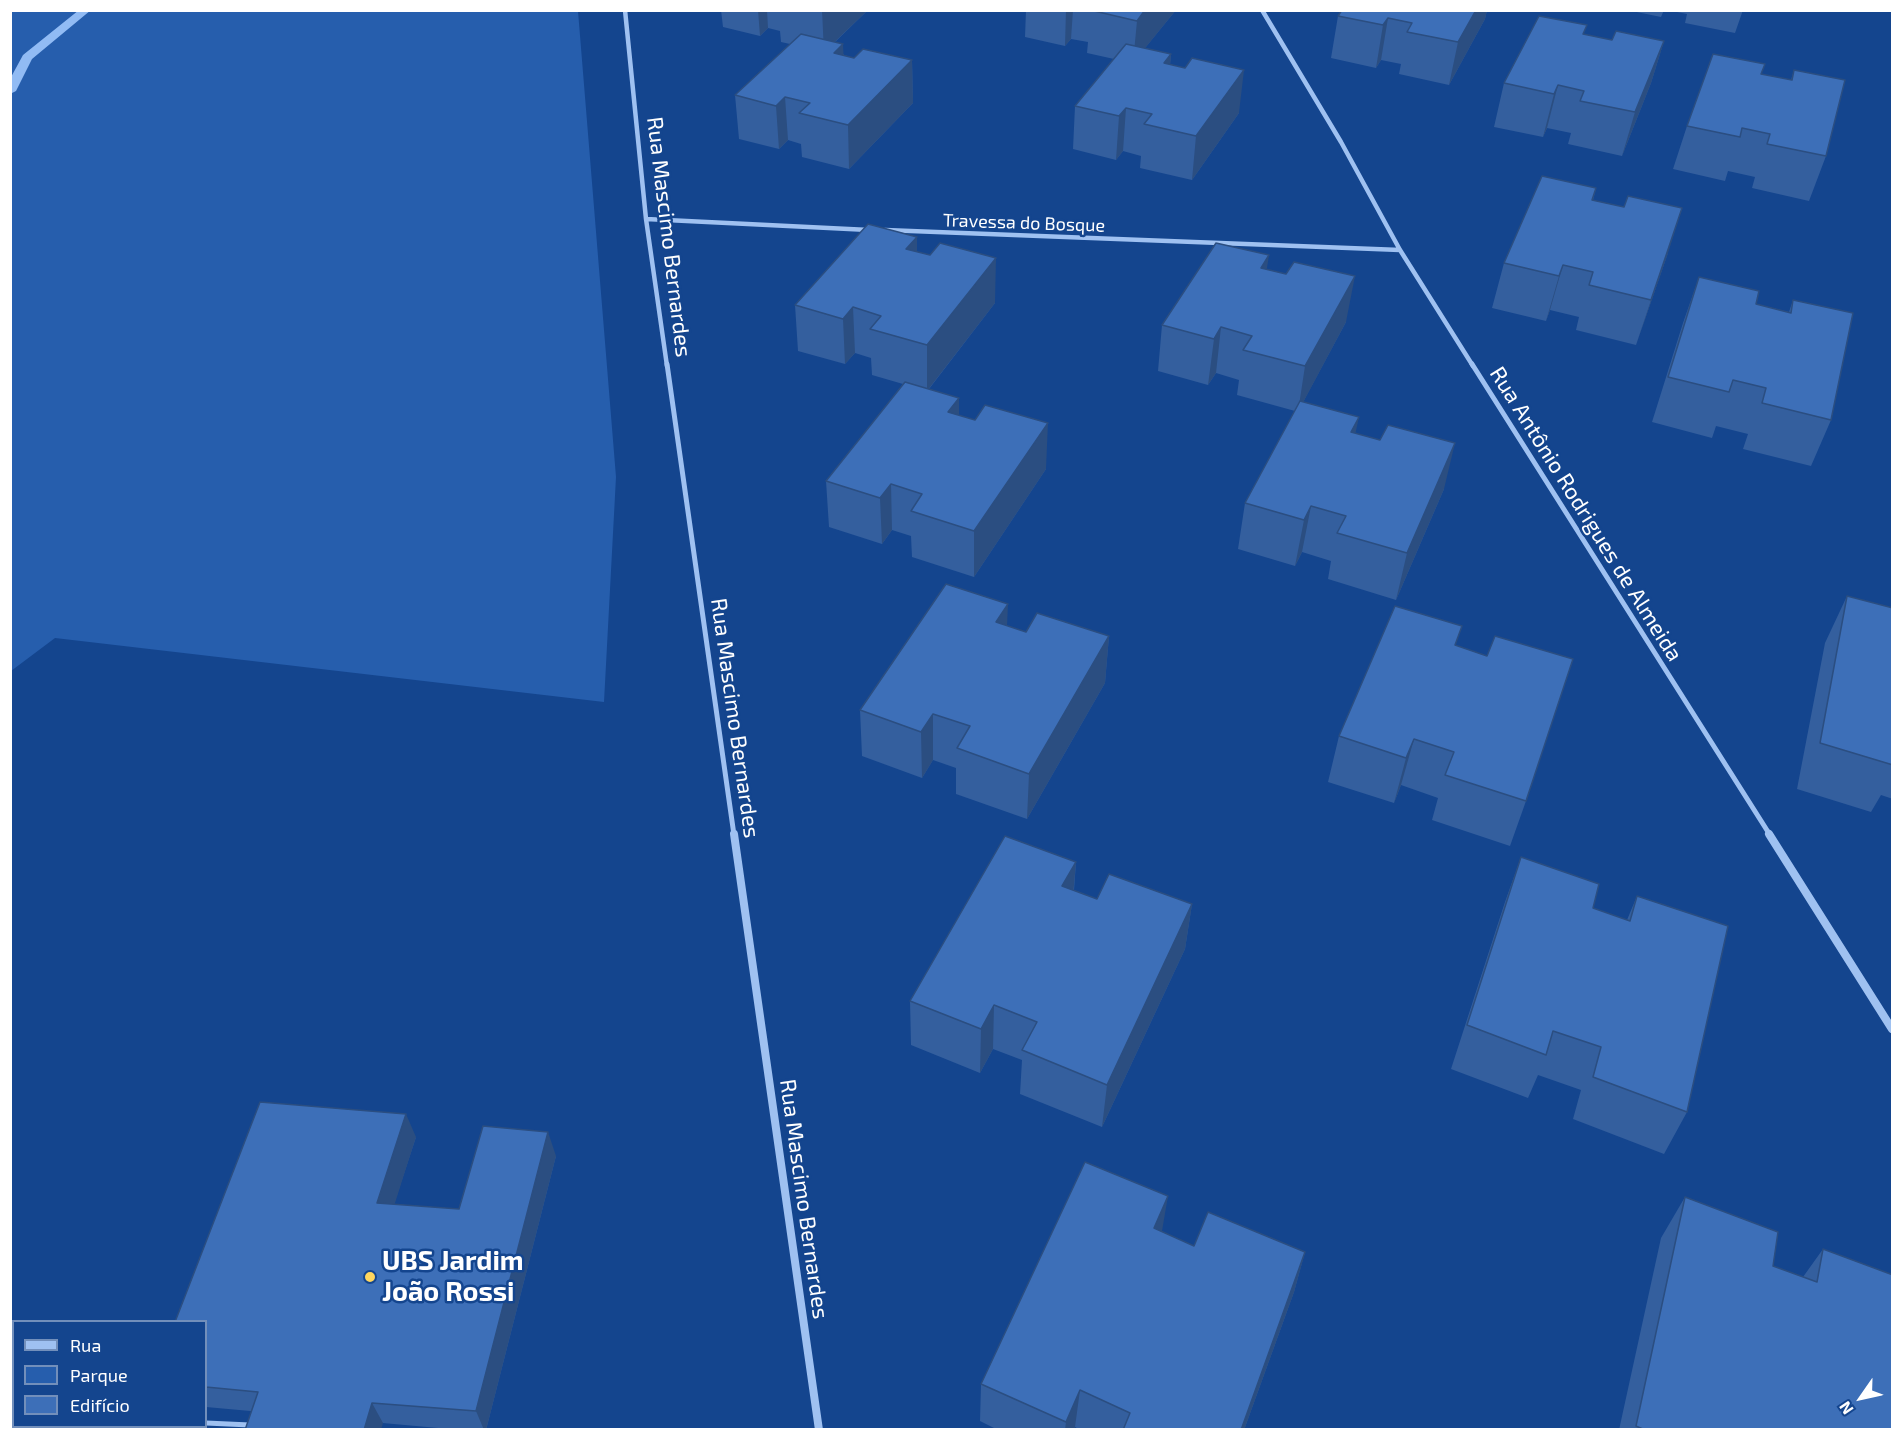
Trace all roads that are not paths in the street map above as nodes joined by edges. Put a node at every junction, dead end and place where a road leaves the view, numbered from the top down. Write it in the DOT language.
graph roads {
  1 [pos="625,10"];
  2 [pos="1262,10"];
  3 [pos="646,219"];
  4 [pos="1400,250"];
  5 [pos="1893,1029"];
  6 [pos="207,1423"];
  7 [pos="258,1426"];
  8 [pos="819,1430"];
  1 -- 3 [label="street, Rua Mascimo Bernardes"];
  2 -- 4 [label="street, Rua Antônio Rodrigues de Almeida"];
  3 -- 4 [label="street, Travessa do Bosque"];
  3 -- 8 [label="street, Rua Mascimo Bernardes"];
  4 -- 5 [label="street, Rua Antônio Rodrigues de Almeida"];
  6 -- 7 [label="lane"];
}
